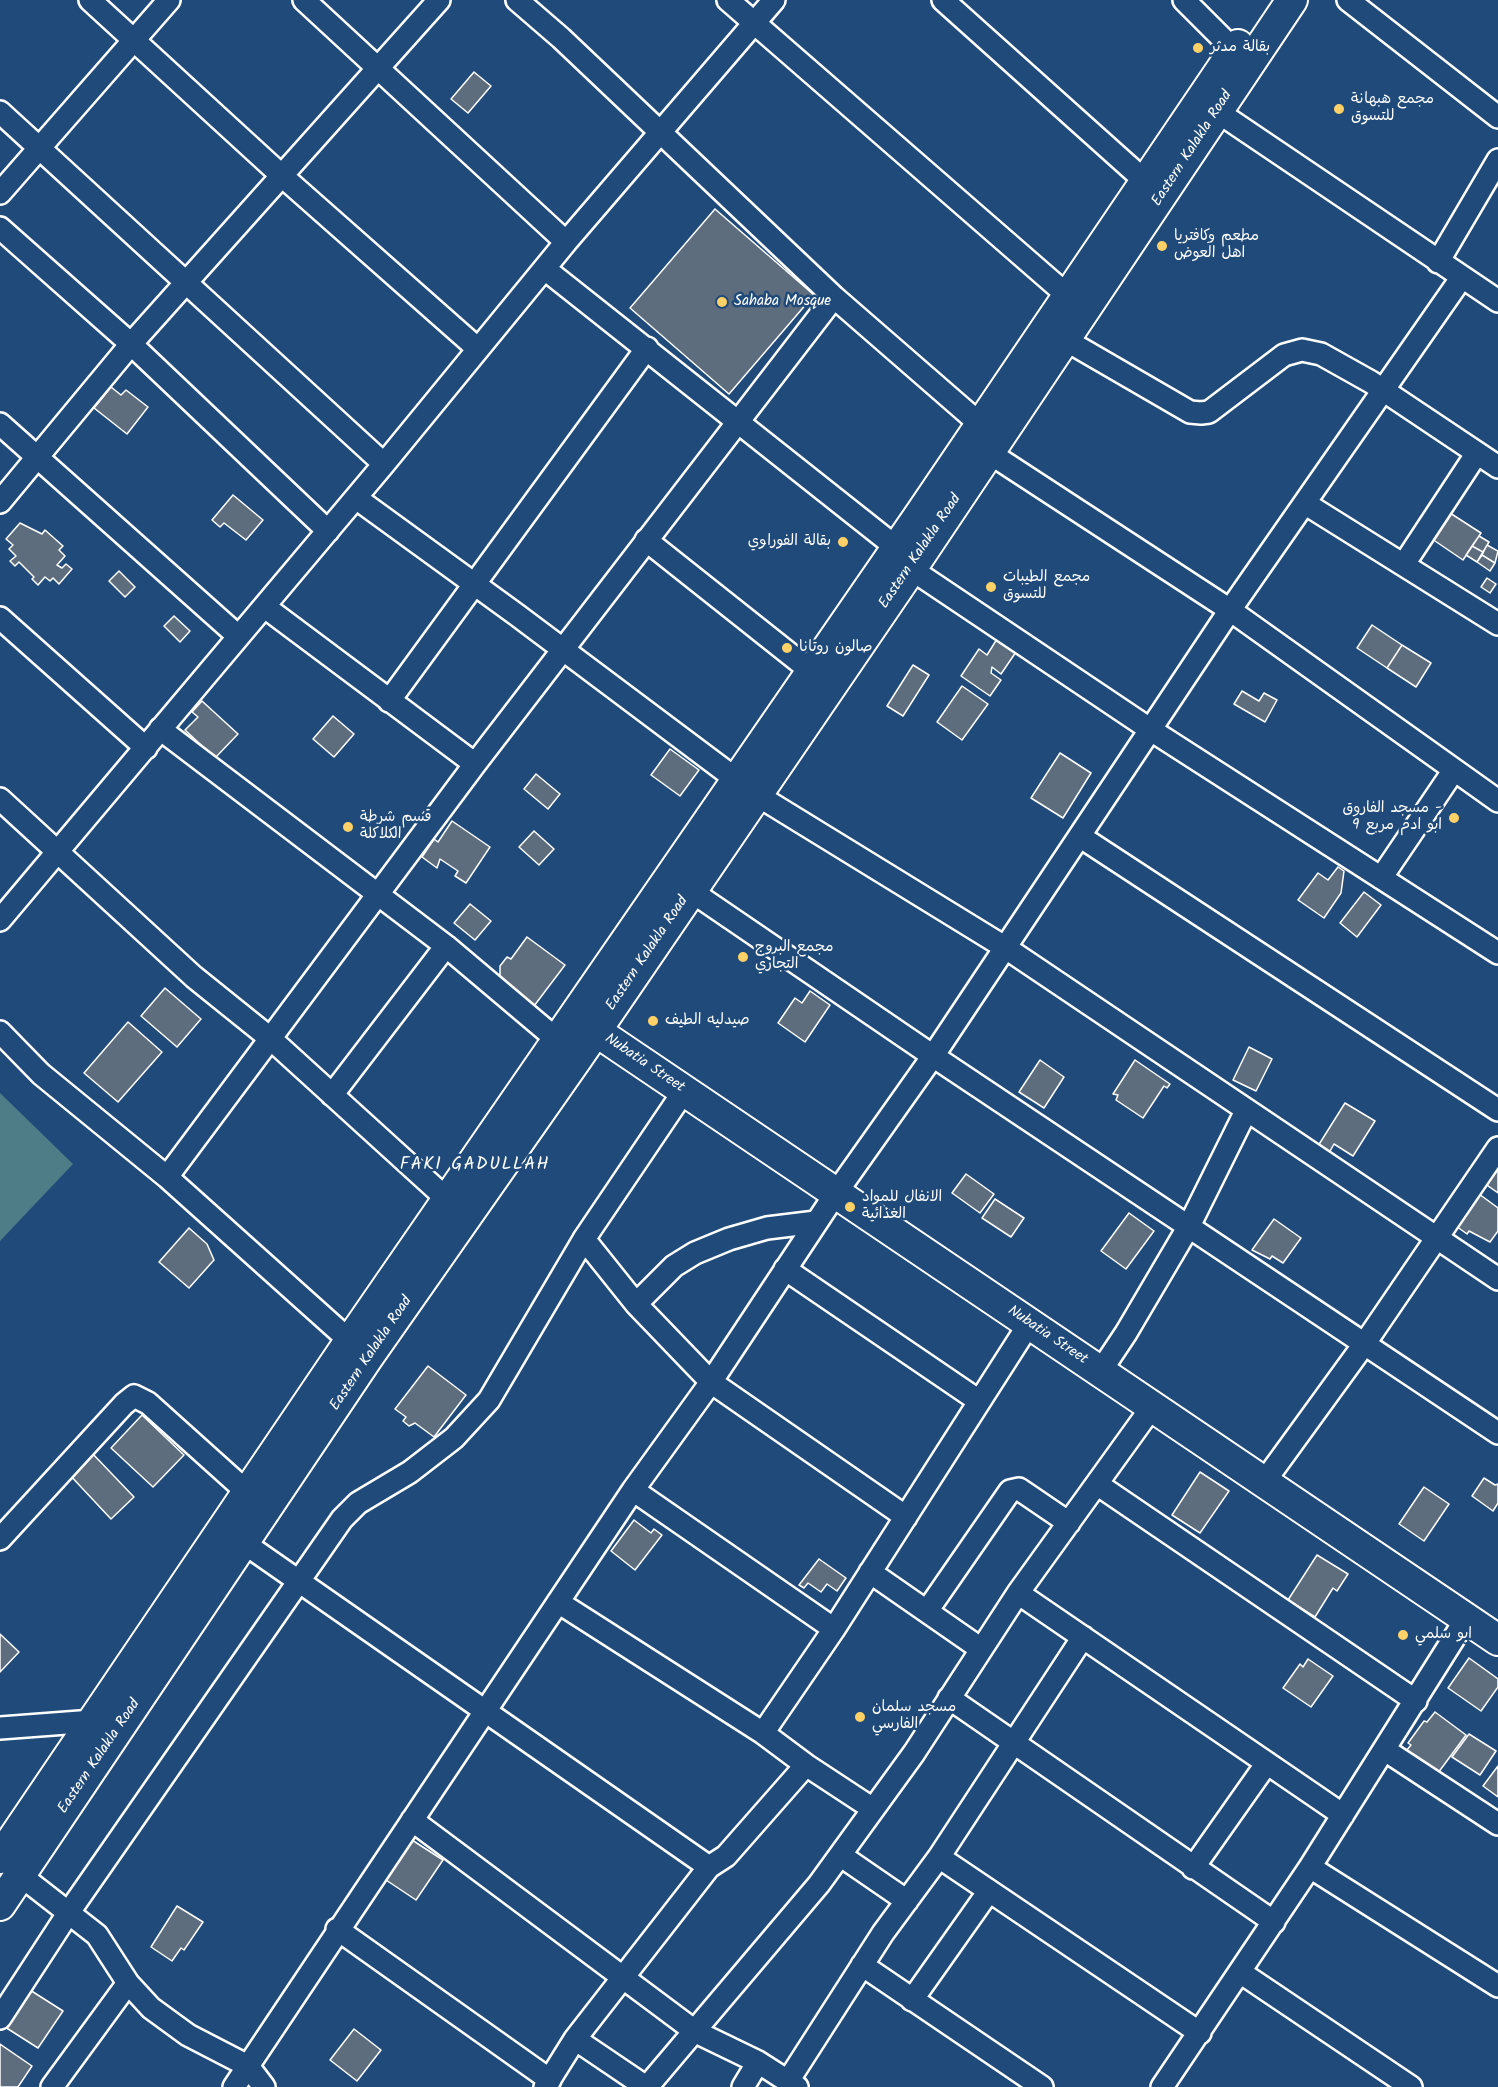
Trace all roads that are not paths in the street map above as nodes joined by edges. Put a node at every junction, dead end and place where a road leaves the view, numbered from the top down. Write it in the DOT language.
graph roads {
  1 [pos="90,0"];
  2 [pos="169,0"];
  3 [pos="304,0"];
  4 [pos="439,0"];
  5 [pos="517,0"];
  6 [pos="728,0"];
  7 [pos="774,0"];
  8 [pos="943,0"];
  9 [pos="1184,0"];
  10 [pos="1267,0"];
  11 [pos="1292,0"];
  12 [pos="1348,0"];
  13 [pos="754,22"];
  14 [pos="134,40"];
  15 [pos="1242,57"];
  16 [pos="378,68"];
  17 [pos="0,112"];
  18 [pos="1218,112"];
  19 [pos="1498,117"];
  20 [pos="659,132"];
  21 [pos="40,147"];
  22 [pos="1498,160"];
  23 [pos="281,175"];
  24 [pos="1145,181"];
  25 [pos="0,193"];
  26 [pos="0,228"];
  27 [pos="566,242"];
  28 [pos="1438,262"];
  29 [pos="546,269"];
  30 [pos="1462,277"];
  31 [pos="187,282"];
  32 [pos="1067,295"];
  33 [pos="834,297"];
  34 [pos="1498,301"];
  35 [pos="1064,339"];
  36 [pos="131,344"];
  37 [pos="647,348"];
  38 [pos="478,350"];
  39 [pos="1385,391"];
  40 [pos="738,421"];
  41 [pos="0,424"];
  42 [pos="984,438"];
  43 [pos="1477,453"];
  44 [pos="37,457"];
  45 [pos="384,464"];
  46 [pos="1498,467"];
  47 [pos="356,498"];
  48 [pos="0,502"];
  49 [pos="1306,504"];
  50 [pos="328,531"];
  51 [pos="646,540"];
  52 [pos="904,558"];
  53 [pos="1404,564"];
  54 [pos="476,585"];
  55 [pos="265,608"];
  56 [pos="1230,610"];
  57 [pos="0,618"];
  58 [pos="1498,624"];
  59 [pos="238,636"];
  60 [pos="563,650"];
  61 [pos="811,671"];
  62 [pos="388,701"];
  63 [pos="160,729"];
  64 [pos="1151,730"];
  65 [pos="146,748"];
  66 [pos="474,764"];
  67 [pos="1454,770"];
  68 [pos="747,788"];
  69 [pos="0,799"];
  70 [pos="1498,801"];
  71 [pos="1081,837"];
  72 [pos="59,852"];
  73 [pos="1380,878"];
  74 [pos="691,891"];
  75 [pos="378,893"];
  76 [pos="0,920"];
  77 [pos="446,946"];
  78 [pos="1006,948"];
  79 [pos="1498,953"];
  80 [pos="585,1024"];
  81 [pos="0,1032"];
  82 [pos="271,1039"];
  83 [pos="568,1049"];
  84 [pos="933,1056"];
  85 [pos="684,1091"];
  86 [pos="332,1095"];
  87 [pos="1498,1110"];
  88 [pos="1246,1111"];
  89 [pos="1498,1148"];
  90 [pos="167,1177"];
  91 [pos="836,1193"];
  92 [pos="448,1200"];
  93 [pos="816,1222"];
  94 [pos="1189,1226"];
  95 [pos="1436,1238"];
  96 [pos="584,1239"];
  97 [pos="785,1269"];
  98 [pos="1498,1279"];
  99 [pos="636,1304"];
  100 [pos="1029,1324"];
  101 [pos="350,1341"];
  102 [pos="1365,1343"];
  103 [pos="1100,1372"];
  104 [pos="711,1382"];
  105 [pos="979,1401"];
  106 [pos="1152,1407"];
  107 [pos="1498,1433"];
  108 [pos="1263,1482"];
  109 [pos="1097,1484"];
  110 [pos="633,1490"];
  111 [pos="247,1492"];
  112 [pos="906,1517"];
  113 [pos="1069,1523"];
  114 [pos="0,1539"];
  115 [pos="244,1543"];
  116 [pos="870,1572"];
  117 [pos="298,1583"];
  118 [pos="1018,1593"];
  119 [pos="558,1602"];
  120 [pos="927,1611"];
  121 [pos="1466,1619"];
  122 [pos="834,1629"];
  123 [pos="1083,1637"];
  124 [pos="1498,1640"];
  125 [pos="981,1649"];
  126 [pos="949,1698"];
  127 [pos="1416,1701"];
  128 [pos="486,1710"];
  129 [pos="93,1721"];
  130 [pos="0,1728"];
  131 [pos="763,1733"];
  132 [pos="1015,1744"];
  133 [pos="1385,1750"];
  134 [pos="1267,1763"];
  135 [pos="806,1765"];
  136 [pos="873,1809"];
  137 [pos="1343,1815"];
  138 [pos="412,1820"];
  139 [pos="1498,1824"];
  140 [pos="840,1855"];
  141 [pos="939,1857"];
  142 [pos="10,1866"];
  143 [pos="709,1867"];
  144 [pos="1310,1867"];
  145 [pos="1193,1868"];
  146 [pos="989,1891"];
  147 [pos="907,1901"];
  148 [pos="0,1905"];
  149 [pos="69,1912"];
  150 [pos="1274,1922"];
  151 [pos="338,1929"];
  152 [pos="862,1965"];
  153 [pos="1240,1972"];
  154 [pos="624,1979"];
  155 [pos="128,1983"];
  156 [pos="1498,1986"];
  157 [pos="912,2000"];
  158 [pos="2,2010"];
  159 [pos="696,2032"];
  160 [pos="1200,2033"];
  161 [pos="575,2039"];
  162 [pos="758,2062"];
  163 [pos="248,2066"];
  164 [pos="547,2083"];
  165 [pos="792,2084"];
  166 [pos="1171,2084"];
  167 [pos="52,2087"];
  168 [pos="234,2087"];
  169 [pos="264,2087"];
  170 [pos="646,2087"];
  171 [pos="743,2087"];
  172 [pos="1042,2087"];
  173 [pos="1411,2087"];
  1 -- 14 [label="street"];
  2 -- 14 [label="street"];
  3 -- 16 [label="street"];
  4 -- 16 [label="street"];
  5 -- 20 [label="street"];
  6 -- 13 [label="street"];
  7 -- 13 [label="street"];
  8 -- 24 [label="street"];
  9 -- 15 [label="street"];
  10 -- 15 [label="street, Eastern Kalakla Road"];
  11 -- 15 [label="street, Eastern Kalakla Road"];
  12 -- 19 [label="street"];
  13 -- 20 [label="street"];
  13 -- 32 [label="street"];
  14 -- 21 [label="street"];
  14 -- 23 [label="street"];
  15 -- 18 [label="street, Eastern Kalakla Road"];
  15 -- 24 [label="street, Eastern Kalakla Road"];
  16 -- 23 [label="street"];
  16 -- 27 [label="street"];
  17 -- 21 [label="street"];
  18 -- 28 [label="street"];
  18 -- 35 [label="street, Eastern Kalakla Road"];
  20 -- 27 [label="street"];
  20 -- 33 [label="street"];
  21 -- 25 [label="street"];
  21 -- 31 [label="street"];
  22 -- 28 [label="street"];
  23 -- 31 [label="street"];
  23 -- 38 [label="street"];
  24 -- 32 [label="street, Eastern Kalakla Road"];
  26 -- 36 [label="street"];
  27 -- 29 [label="street"];
  28 -- 30 [label="street"];
  29 -- 37 [label="street"];
  29 -- 38 [label="street"];
  30 -- 34 [label="street"];
  30 -- 39 [label="street"];
  31 -- 36 [label="street"];
  31 -- 45 [label="street"];
  32 -- 42 [label="street, Eastern Kalakla Road"];
  33 -- 40 [label="street"];
  33 -- 42 [label="street"];
  35 -- 39 [label="street"];
  35 -- 42 [label="street, Eastern Kalakla Road"];
  36 -- 44 [label="street"];
  36 -- 50 [label="street"];
  37 -- 40 [label="street"];
  37 -- 54 [label="street"];
  38 -- 45 [label="street"];
  39 -- 43 [label="street"];
  39 -- 49 [label="street"];
  40 -- 51 [label="street"];
  40 -- 52 [label="street"];
  41 -- 44 [label="street"];
  42 -- 52 [label="street, Eastern Kalakla Road"];
  42 -- 56 [label="street"];
  43 -- 46 [label="street"];
  43 -- 53 [label="street"];
  44 -- 48 [label="street"];
  44 -- 59 [label="street"];
  45 -- 47 [label="street"];
  47 -- 50 [label="street"];
  47 -- 54 [label="street"];
  49 -- 53 [label="street"];
  49 -- 56 [label="street"];
  50 -- 55 [label="street"];
  51 -- 60 [label="street"];
  51 -- 61 [label="street"];
  52 -- 61 [label="street, Eastern Kalakla Road"];
  52 -- 64 [label="street"];
  52 -- 68 [label="street, Eastern Kalakla Road"];
  53 -- 58 [label="street"];
  54 -- 60 [label="street"];
  54 -- 62 [label="street"];
  55 -- 59 [label="street"];
  55 -- 62 [label="street"];
  56 -- 64 [label="street"];
  56 -- 67 [label="street"];
  57 -- 65 [label="street"];
  59 -- 63 [label="street"];
  60 -- 66 [label="street"];
  60 -- 68 [label="street"];
  61 -- 68 [label="street, Eastern Kalakla Road"];
  62 -- 66 [label="street"];
  63 -- 65 [label="street"];
  63 -- 75 [label="street"];
  64 -- 71 [label="street"];
  64 -- 73 [label="street"];
  65 -- 72 [label="street"];
  66 -- 75 [label="street"];
  67 -- 70 [label="street"];
  67 -- 73 [label="street"];
  68 -- 74 [label="street, Eastern Kalakla Road"];
  68 -- 78 [label="street"];
  68 -- 80 [label="street, Eastern Kalakla Road"];
  69 -- 72 [label="street"];
  71 -- 78 [label="street"];
  71 -- 87 [label="street"];
  72 -- 76 [label="street"];
  72 -- 82 [label="street"];
  73 -- 79 [label="street"];
  74 -- 80 [label="street, Eastern Kalakla Road"];
  74 -- 84 [label="street"];
  75 -- 77 [label="street"];
  75 -- 82 [label="street"];
  77 -- 83 [label="street"];
  77 -- 86 [label="street"];
  78 -- 84 [label="street"];
  78 -- 88 [label="street"];
  80 -- 83 [label="street, Eastern Kalakla Road"];
  80 -- 85 [label="street, Nubatia Street"];
  81 -- 90 [label="street"];
  82 -- 86 [label="street"];
  82 -- 90 [label="street"];
  83 -- 92 [label="street, Eastern Kalakla Road"];
  83 -- 115 [label="street, Eastern Kalakla Road"];
  84 -- 91 [label="street"];
  84 -- 94 [label="street"];
  85 -- 91 [label="street, Nubatia Street"];
  85 -- 96 [label="street"];
  86 -- 92 [label="street"];
  88 -- 94 [label="street"];
  88 -- 95 [label="street"];
  89 -- 95 [label="street"];
  90 -- 101 [label="street"];
  91 -- 93 [label="street"];
  91 -- 100 [label="street, Nubatia Street"];
  92 -- 101 [label="street, Eastern Kalakla Road"];
  93 -- 97 [label="street"];
  93 -- 99 [label="street"];
  94 -- 102 [label="street"];
  94 -- 103 [label="street"];
  95 -- 98 [label="street"];
  95 -- 102 [label="street"];
  96 -- 99 [label="street"];
  96 -- 117 [label="street"];
  97 -- 104 [label="street"];
  97 -- 105 [label="street"];
  99 -- 104 [label="street"];
  100 -- 103 [label="street, Nubatia Street"];
  100 -- 105 [label="street"];
  101 -- 111 [label="street, Eastern Kalakla Road"];
  102 -- 107 [label="street"];
  102 -- 108 [label="street"];
  103 -- 106 [label="street, Nubatia Street"];
  104 -- 110 [label="street"];
  104 -- 112 [label="street"];
  105 -- 112 [label="street"];
  106 -- 108 [label="street, Nubatia Street"];
  106 -- 109 [label="street"];
  108 -- 121 [label="street, Nubatia Street"];
  109 -- 113 [label="street"];
  109 -- 127 [label="street"];
  110 -- 119 [label="street"];
  110 -- 122 [label="street"];
  111 -- 114 [label="street"];
  111 -- 129 [label="street, Eastern Kalakla Road"];
  112 -- 116 [label="street"];
  113 -- 118 [label="street"];
  113 -- 120 [label="street"];
  115 -- 117 [label="street"];
  115 -- 142 [label="street, Eastern Kalakla Road"];
  116 -- 120 [label="street"];
  116 -- 122 [label="street"];
  117 -- 128 [label="street"];
  117 -- 149 [label="street"];
  118 -- 123 [label="street"];
  118 -- 125 [label="street"];
  119 -- 128 [label="street"];
  119 -- 131 [label="street"];
  120 -- 125 [label="street"];
  121 -- 124 [label="street, Nubatia Street"];
  121 -- 127 [label="street"];
  122 -- 131 [label="street"];
  123 -- 132 [label="street"];
  123 -- 134 [label="street"];
  125 -- 126 [label="street"];
  126 -- 132 [label="street"];
  126 -- 136 [label="street"];
  127 -- 133 [label="street"];
  128 -- 138 [label="street"];
  128 -- 143 [label="street"];
  129 -- 130 [label="street"];
  129 -- 142 [label="street, Eastern Kalakla Road"];
  131 -- 135 [label="street"];
  132 -- 141 [label="street"];
  132 -- 145 [label="street"];
  133 -- 137 [label="street"];
  133 -- 139 [label="street"];
  134 -- 137 [label="street"];
  134 -- 145 [label="street"];
  135 -- 136 [label="street"];
  135 -- 143 [label="street"];
  136 -- 140 [label="street"];
  137 -- 144 [label="street"];
  138 -- 151 [label="street"];
  138 -- 154 [label="street"];
  140 -- 147 [label="street"];
  140 -- 159 [label="street"];
  141 -- 146 [label="street"];
  141 -- 147 [label="street"];
  142 -- 148 [label="street, Eastern Kalakla Road"];
  142 -- 149 [label="street"];
  143 -- 154 [label="street"];
  144 -- 150 [label="street"];
  144 -- 156 [label="street"];
  145 -- 150 [label="street"];
  146 -- 157 [label="street"];
  146 -- 160 [label="street"];
  147 -- 152 [label="street"];
  149 -- 155 [label="street"];
  149 -- 158 [label="street"];
  150 -- 153 [label="street"];
  151 -- 163 [label="street"];
  151 -- 164 [label="street"];
  152 -- 157 [label="street"];
  152 -- 165 [label="street"];
  153 -- 160 [label="street"];
  153 -- 173 [label="street"];
  154 -- 159 [label="street"];
  154 -- 161 [label="street"];
  155 -- 163 [label="street"];
  155 -- 167 [label="street"];
  157 -- 172 [label="street"];
  159 -- 162 [label="street"];
  159 -- 170 [label="street"];
  160 -- 166 [label="street"];
  161 -- 164 [label="street"];
  161 -- 170 [label="street"];
  162 -- 165 [label="street"];
  162 -- 171 [label="street"];
  163 -- 168 [label="street"];
  163 -- 169 [label="street"];
}
